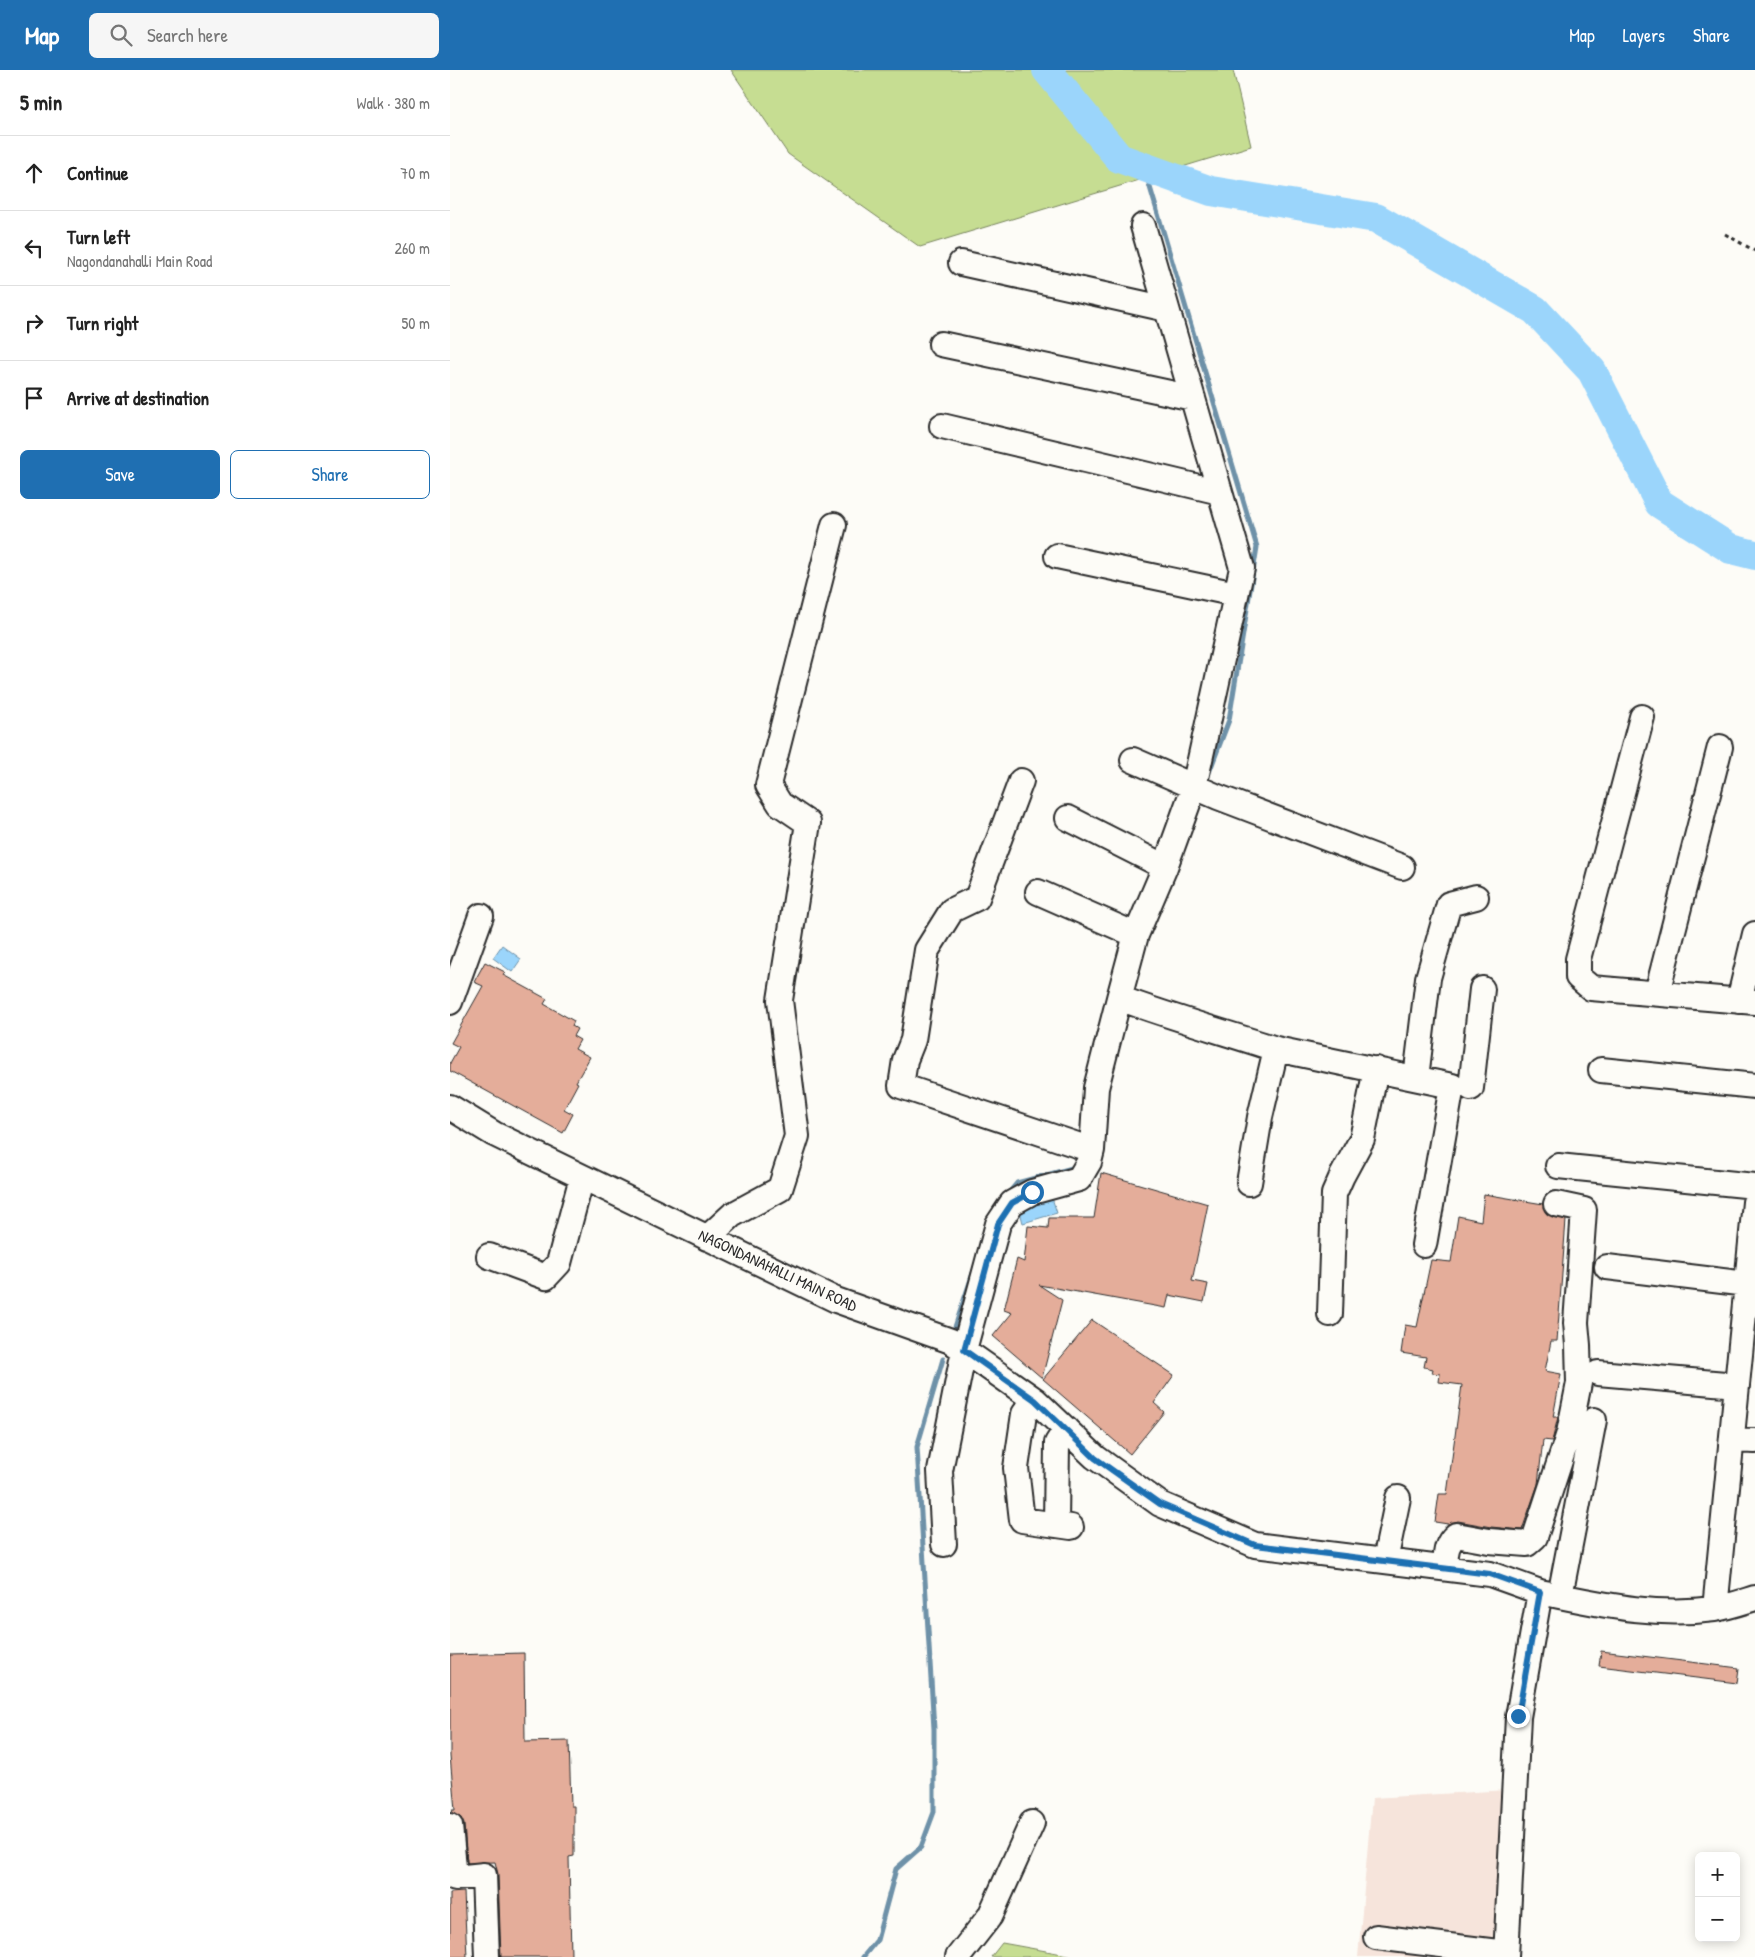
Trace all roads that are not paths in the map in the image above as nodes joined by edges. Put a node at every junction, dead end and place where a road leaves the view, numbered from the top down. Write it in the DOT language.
graph roads {
  1 [pos="1143,226"];
  2 [pos="961,262"];
  3 [pos="1167,309"];
  4 [pos="941,344"];
  5 [pos="1192,398"];
  6 [pos="942,426"];
  7 [pos="1220,492"];
  8 [pos="834,525"];
  9 [pos="1057,556"];
  10 [pos="1236,594"];
  11 [pos="1642,717"];
  12 [pos="1720,746"];
  13 [pos="1133,760"];
  14 [pos="1021,781"];
  15 [pos="1194,787"];
  16 [pos="1068,818"];
  17 [pos="1164,867"];
  18 [pos="1402,867"];
  19 [pos="1038,892"];
  20 [pos="1476,897"];
  21 [pos="481,916"];
  22 [pos="1755,934"];
  23 [pos="1136,936"];
  24 [pos="1482,989"];
  25 [pos="1657,993"];
  26 [pos="1119,998"];
  27 [pos="1747,1001"];
  28 [pos="450,1002"];
  29 [pos="1276,1049"];
  30 [pos="1376,1069"];
  31 [pos="1601,1070"];
  32 [pos="1416,1078"];
  33 [pos="1755,1086"];
  34 [pos="1471,1088"];
  35 [pos="450,1107"];
  36 [pos="1092,1150"];
  37 [pos="1558,1166"];
  38 [pos="582,1177"];
  39 [pos="1249,1183"];
  40 [pos="1755,1186"];
  41 [pos="1755,1202"];
  42 [pos="1556,1204"];
  43 [pos="708,1238"];
  44 [pos="1424,1245"];
  45 [pos="489,1256"];
  46 [pos="1607,1267"];
  47 [pos="1751,1284"];
  48 [pos="1330,1314"];
  49 [pos="964,1350"];
  50 [pos="1598,1373"];
  51 [pos="1737,1385"];
  52 [pos="1035,1400"];
  53 [pos="1594,1420"];
  54 [pos="1066,1429"];
  55 [pos="1732,1440"];
  56 [pos="1755,1442"];
  57 [pos="1398,1498"];
  58 [pos="944,1544"];
  59 [pos="1385,1561"];
  60 [pos="1444,1568"];
  61 [pos="1550,1594"];
  62 [pos="1755,1598"];
  63 [pos="1715,1609"];
  64 [pos="1032,1823"];
  65 [pos="450,1826"];
  66 [pos="1376,1937"];
  67 [pos="1506,1955"];
  68 [pos="487,1957"];
  69 [pos="958,1957"];
  1 -- 3 [label="street"];
  2 -- 3 [label="street"];
  3 -- 5 [label="street"];
  4 -- 5 [label="street"];
  5 -- 7 [label="street"];
  6 -- 7 [label="street"];
  7 -- 10 [label="street"];
  8 -- 43 [label="street"];
  9 -- 10 [label="street"];
  10 -- 15 [label="street"];
  11 -- 25 [label="street"];
  12 -- 25 [label="street"];
  13 -- 15 [label="street"];
  14 -- 36 [label="street"];
  15 -- 17 [label="street"];
  15 -- 18 [label="street"];
  16 -- 17 [label="street"];
  17 -- 23 [label="street"];
  19 -- 23 [label="street"];
  20 -- 32 [label="street"];
  21 -- 28 [label="street"];
  22 -- 27 [label="street"];
  23 -- 26 [label="street"];
  24 -- 34 [label="street"];
  25 -- 27 [label="street"];
  26 -- 29 [label="street"];
  26 -- 36 [label="street"];
  29 -- 30 [label="street"];
  29 -- 39 [label="street"];
  30 -- 32 [label="street"];
  30 -- 48 [label="street"];
  31 -- 33 [label="street"];
  32 -- 34 [label="street"];
  34 -- 44 [label="street"];
  35 -- 38 [label="street, NAGONDANAHALLI MAIN ROAD"];
  36 -- 49 [label="street"];
  37 -- 40 [label="street"];
  38 -- 43 [label="street, NAGONDANAHALLI MAIN ROAD"];
  38 -- 45 [label="street"];
  41 -- 47 [label="street"];
  42 -- 60 [label="street"];
  43 -- 49 [label="street, NAGONDANAHALLI MAIN ROAD"];
  46 -- 47 [label="street"];
  47 -- 51 [label="street"];
  49 -- 52 [label="street, NAGONDANAHALLI MAIN ROAD"];
  49 -- 58 [label="street"];
  50 -- 51 [label="street"];
  51 -- 55 [label="street"];
  52 -- 54 [label="street, NAGONDANAHALLI MAIN ROAD"];
  52 -- 54 [label="street"];
  53 -- 61 [label="street"];
  54 -- 59 [label="street, NAGONDANAHALLI MAIN ROAD"];
  55 -- 56 [label="street"];
  55 -- 63 [label="street"];
  57 -- 59 [label="street"];
  59 -- 60 [label="street, NAGONDANAHALLI MAIN ROAD"];
  60 -- 61 [label="street, NAGONDANAHALLI MAIN ROAD"];
  61 -- 63 [label="street, NAGONDANAHALLI MAIN ROAD"];
  61 -- 67 [label="street"];
  62 -- 63 [label="street, NAGONDANAHALLI MAIN ROAD"];
  64 -- 69 [label="street"];
  65 -- 68 [label="street"];
  66 -- 67 [label="street"];
}
